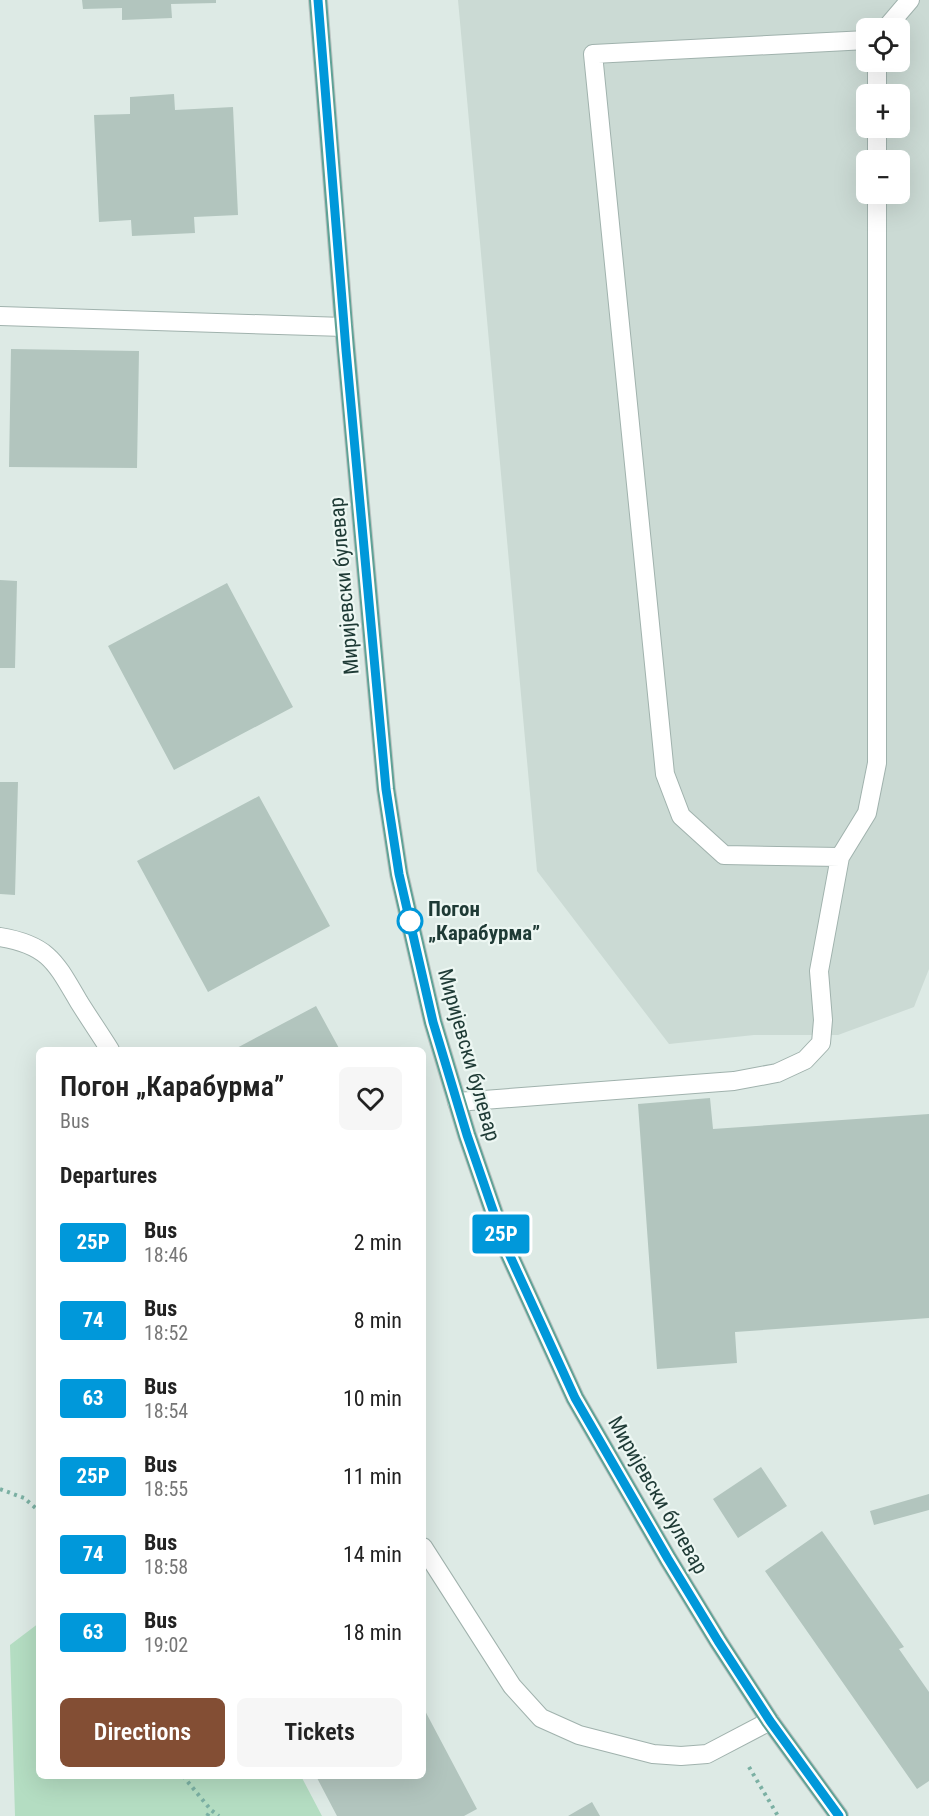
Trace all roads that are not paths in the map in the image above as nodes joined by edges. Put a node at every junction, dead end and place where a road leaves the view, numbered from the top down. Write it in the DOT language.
graph roads {
  1 [pos="318,0"];
  2 [pos="909,0"];
  3 [pos="894,18"];
  4 [pos="856,41"];
  5 [pos="877,204"];
  6 [pos="0,316"];
  7 [pos="344,327"];
  8 [pos="840,857"];
  9 [pos="0,937"];
  10 [pos="108,1047"];
  11 [pos="457,1102"];
  12 [pos="426,1552"];
  13 [pos="770,1721"];
  14 [pos="839,1816"];
  1 -- 7 [label="main road, Миријевски булевар"];
  2 -- 3 [label="street"];
  4 -- 8 [label="street"];
  5 -- 8 [label="street"];
  6 -- 7 [label="street"];
  7 -- 11 [label="main road, Миријевски булевар"];
  8 -- 11 [label="street"];
  9 -- 10 [label="street"];
  11 -- 13 [label="main road, Миријевски булевар"];
  12 -- 13 [label="street"];
  13 -- 14 [label="main road, Миријевски булевар"];
}
